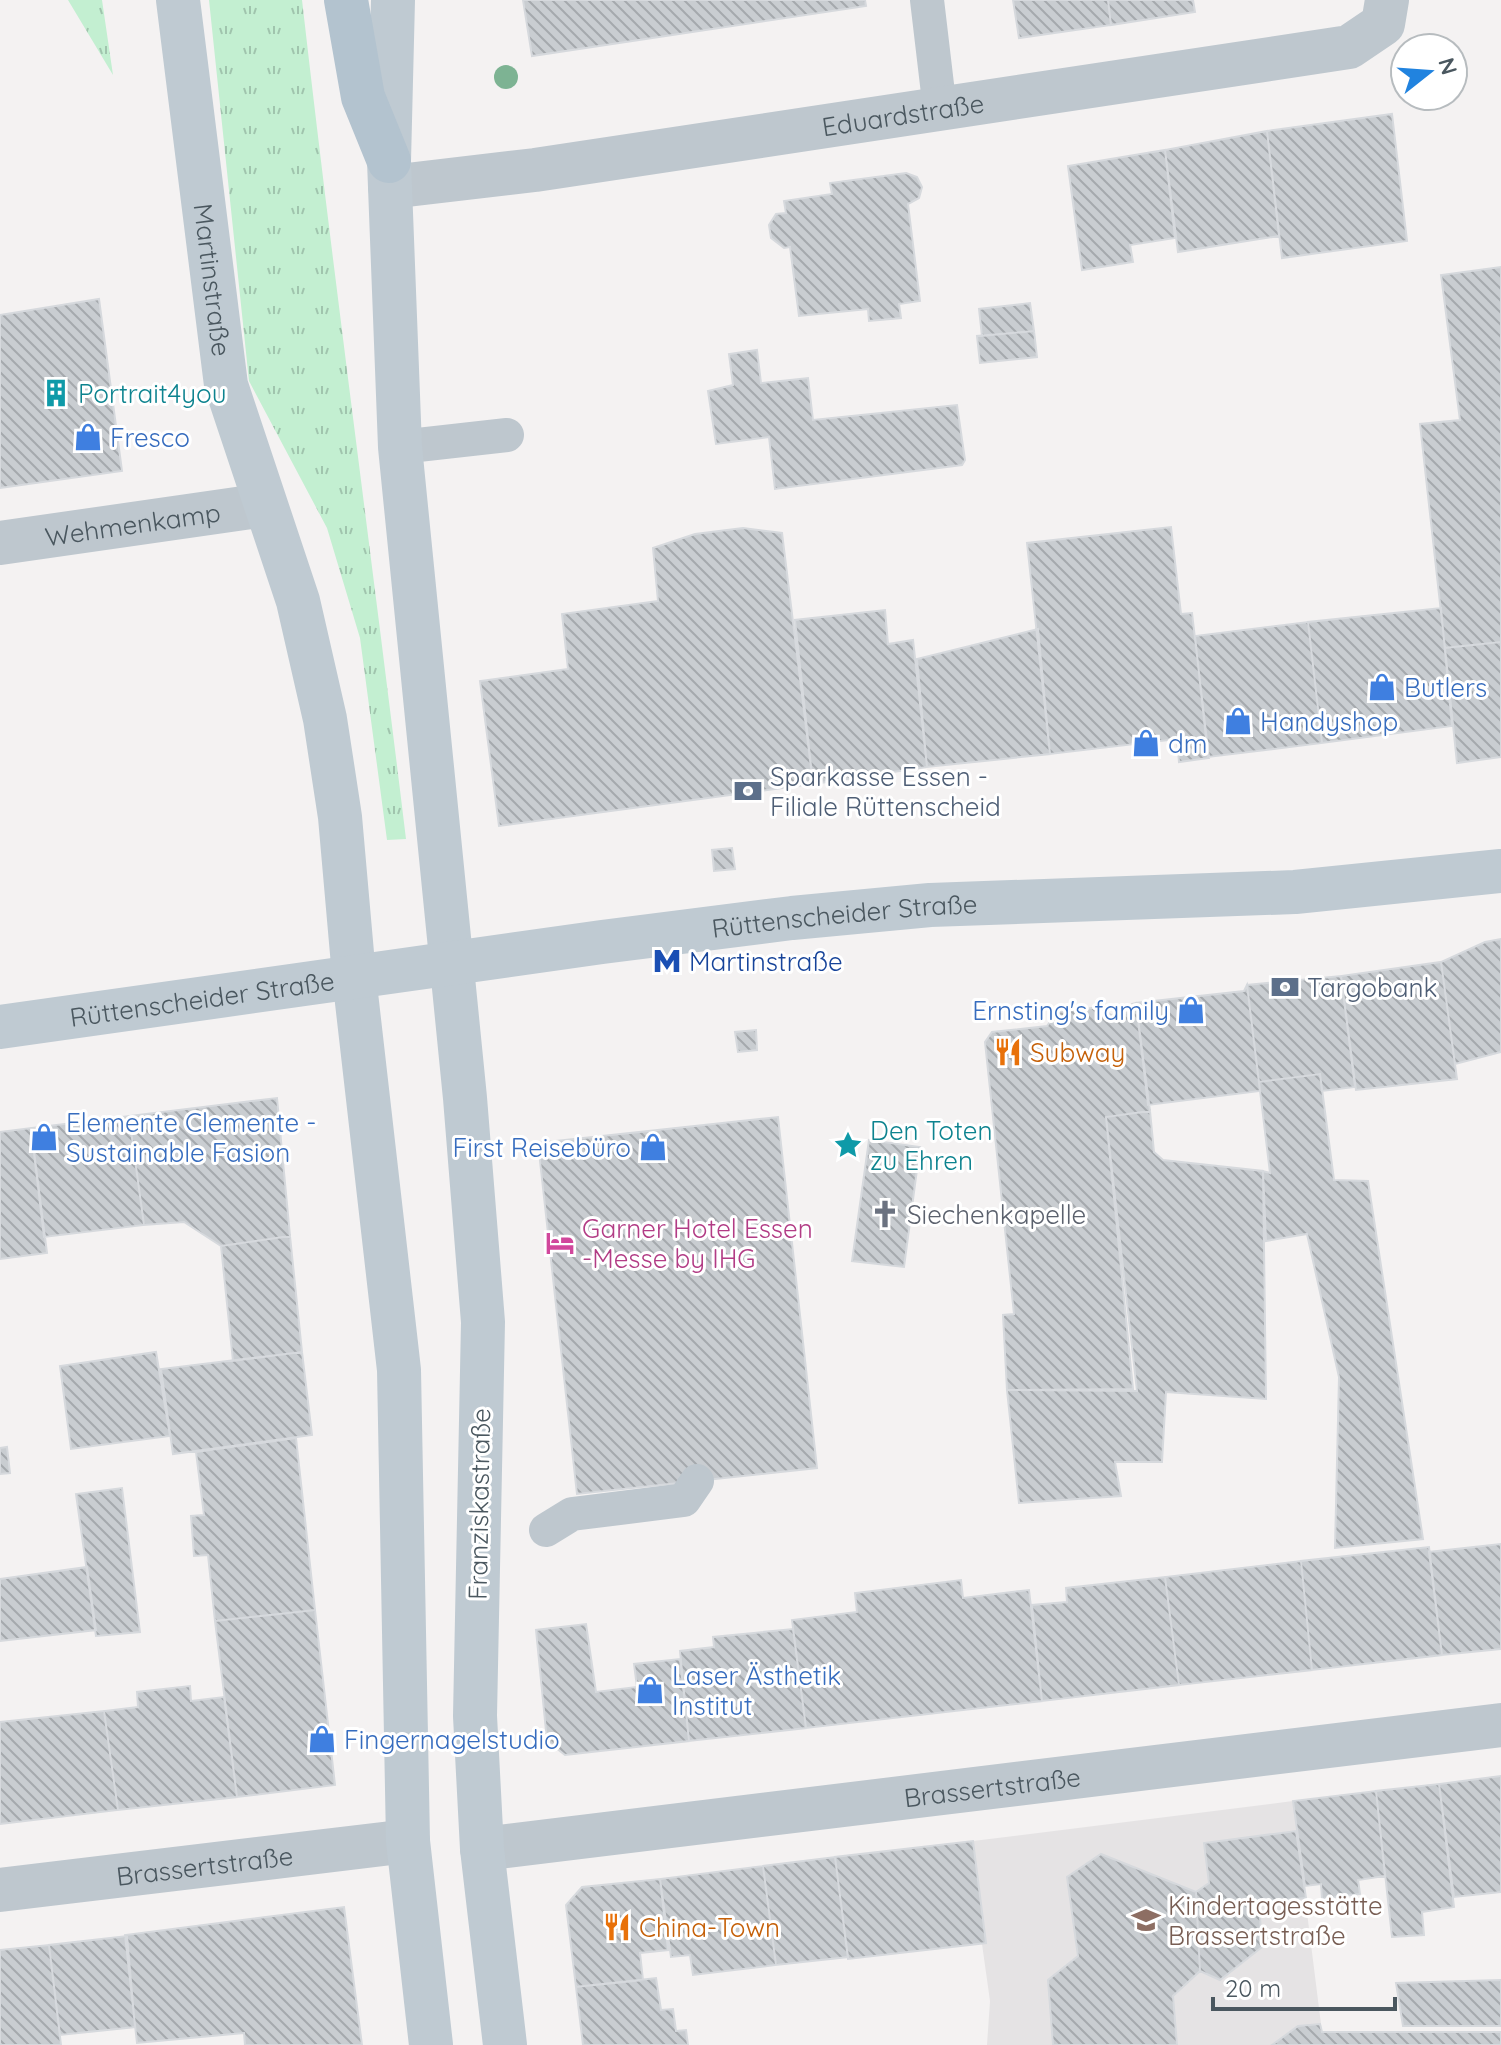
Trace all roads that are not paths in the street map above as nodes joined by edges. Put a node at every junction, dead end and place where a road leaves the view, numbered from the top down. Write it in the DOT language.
graph roads {
  1 [pos="178,0"];
  2 [pos="346,0"];
  3 [pos="393,0"];
  4 [pos="927,0"];
  5 [pos="1387,0"];
  6 [pos="940,110"];
  7 [pos="390,174"];
  8 [pos="507,435"];
  9 [pos="400,447"];
  10 [pos="265,505"];
  11 [pos="0,543"];
  12 [pos="1501,871"];
  13 [pos="450,963"];
  14 [pos="354,976"];
  15 [pos="0,1027"];
  16 [pos="697,1481"];
  17 [pos="546,1530"];
  18 [pos="1501,1725"];
  19 [pos="408,1841"];
  20 [pos="482,1849"];
  21 [pos="0,1890"];
  22 [pos="431,2045"];
  23 [pos="505,2045"];
  1 -- 10 [label="main road, Martinstraße"];
  2 -- 7 [label="main road"];
  3 -- 7 [label="main road"];
  4 -- 6 [label="lane"];
  5 -- 6 [label="street, Eduardstraße"];
  6 -- 7 [label="street, Eduardstraße"];
  7 -- 9 [label="main road"];
  8 -- 9 [label="lane"];
  9 -- 13 [label="main road"];
  10 -- 11 [label="street, Wehmenkamp"];
  10 -- 14 [label="main road, Martinstraße"];
  12 -- 13 [label="main road, Rüttenscheider Straße"];
  13 -- 14 [label="main road, Rüttenscheider Straße"];
  13 -- 20 [label="main road, Franziskastraße"];
  14 -- 15 [label="main road, Rüttenscheider Straße"];
  14 -- 19 [label="main road"];
  16 -- 17 [label="lane"];
  18 -- 20 [label="street, Brassertstraße"];
  19 -- 21 [label="street, Brassertstraße"];
  19 -- 22 [label="main road"];
  20 -- 23 [label="main road, Franziskastraße"];
}
